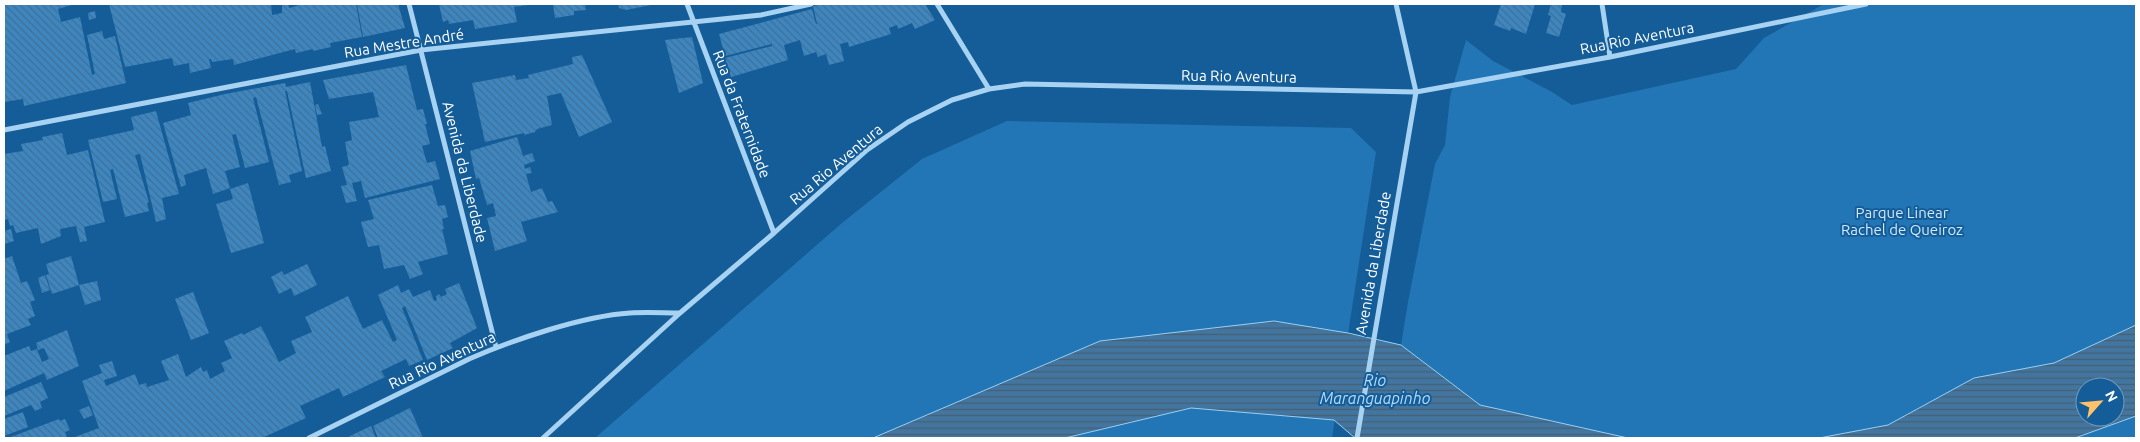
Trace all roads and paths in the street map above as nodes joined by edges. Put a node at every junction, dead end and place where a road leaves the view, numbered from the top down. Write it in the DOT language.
graph roads {
  1 [pos="409,4"];
  2 [pos="687,4"];
  3 [pos="811,4"];
  4 [pos="937,4"];
  5 [pos="1396,4"];
  6 [pos="1602,4"];
  7 [pos="1866,4"];
  8 [pos="694,22"];
  9 [pos="421,50"];
  10 [pos="1610,57"];
  11 [pos="989,89"];
  12 [pos="1416,92"];
  13 [pos="4,130"];
  14 [pos="774,233"];
  15 [pos="680,313"];
  16 [pos="496,347"];
  17 [pos="309,438"];
  18 [pos="543,438"];
  19 [pos="1357,438"];
  1 -- 9 [label="street, Avenida da Liberdade"];
  2 -- 8 [label="street, Rua da Fraternidade"];
  3 -- 8 [label="street, Rua Mestre André"];
  4 -- 11 [label="street"];
  5 -- 12 [label="street"];
  6 -- 10 [label="street"];
  7 -- 10 [label="street, Rua Rio Aventura"];
  8 -- 9 [label="street, Rua Mestre André"];
  8 -- 14 [label="street, Rua da Fraternidade"];
  9 -- 13 [label="street, Rua Mestre André"];
  9 -- 16 [label="street, Avenida da Liberdade"];
  10 -- 12 [label="street, Rua Rio Aventura"];
  11 -- 12 [label="street, Rua Rio Aventura"];
  11 -- 14 [label="street, Rua Rio Aventura"];
  12 -- 19 [label="street, Avenida da Liberdade"];
  14 -- 15 [label="street, Rua Rio Aventura"];
  15 -- 16 [label="street, Rua Rio Aventura"];
  15 -- 18 [label="street, Rua Rio Aventura"];
  16 -- 17 [label="street, Rua Rio Aventura"];
}
